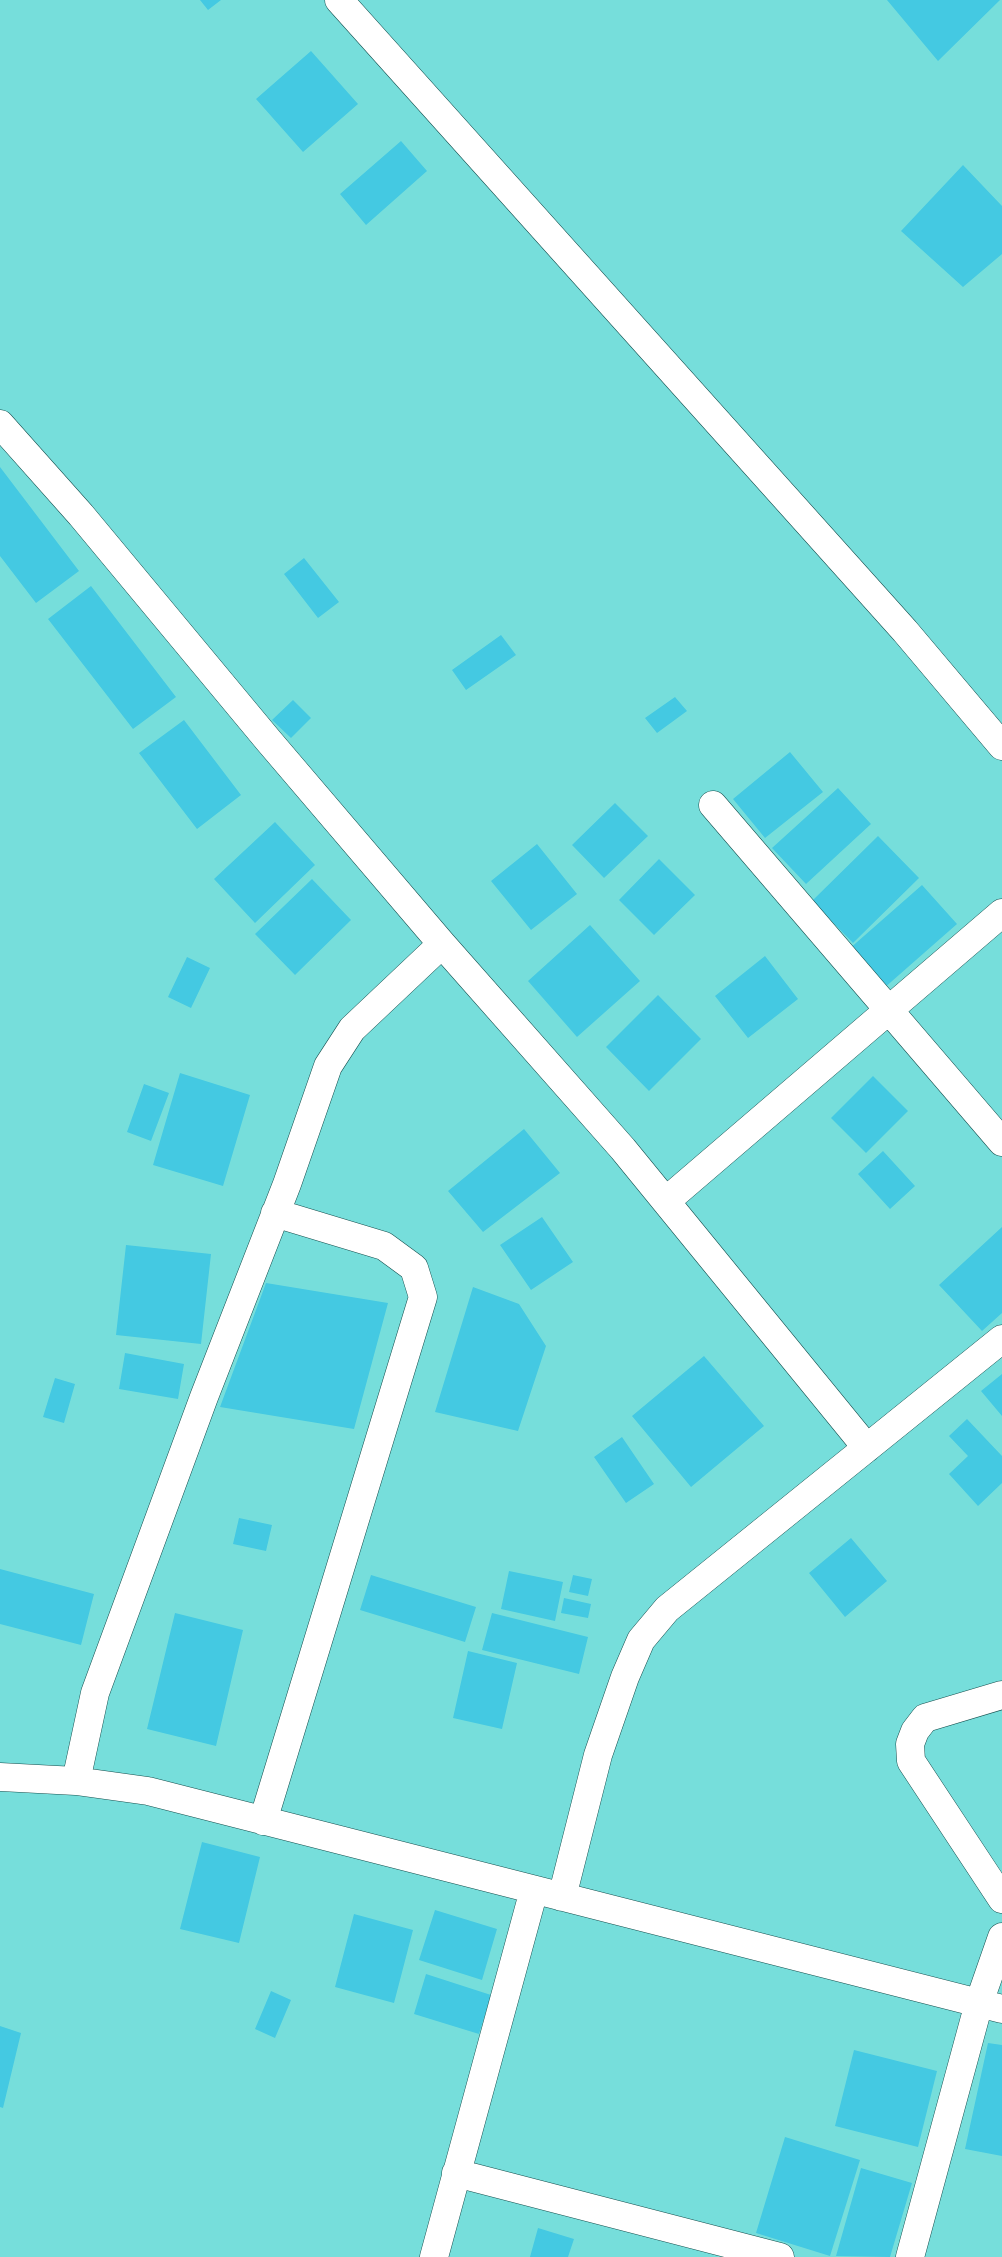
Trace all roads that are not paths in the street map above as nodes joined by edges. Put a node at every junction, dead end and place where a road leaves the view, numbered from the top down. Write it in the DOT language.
graph roads {
  1 [pos="339,0"];
  2 [pos="0,424"];
  3 [pos="1002,746"];
  4 [pos="713,804"];
  5 [pos="1002,913"];
  6 [pos="442,944"];
  7 [pos="888,1010"];
  8 [pos="1002,1142"];
  9 [pos="666,1201"];
  10 [pos="275,1213"];
  11 [pos="1002,1339"];
  12 [pos="867,1448"];
  13 [pos="1002,1695"];
  14 [pos="0,1777"];
  15 [pos="76,1781"];
  16 [pos="263,1821"];
  17 [pos="534,1890"];
  18 [pos="562,1897"];
  19 [pos="1002,1899"];
  20 [pos="1002,1937"];
  21 [pos="991,2006"];
  22 [pos="456,2173"];
  23 [pos="434,2257"];
  24 [pos="780,2257"];
  25 [pos="910,2257"];
  1 -- 3 [label="street"];
  2 -- 6 [label="street"];
  4 -- 7 [label="street"];
  5 -- 7 [label="street"];
  6 -- 9 [label="street"];
  6 -- 10 [label="street"];
  7 -- 8 [label="street"];
  7 -- 9 [label="street"];
  9 -- 12 [label="street"];
  10 -- 15 [label="street"];
  10 -- 16 [label="street"];
  11 -- 12 [label="street"];
  12 -- 18 [label="street"];
  13 -- 19 [label="street"];
  14 -- 15 [label="street"];
  15 -- 16 [label="street"];
  16 -- 17 [label="street"];
  17 -- 18 [label="street"];
  17 -- 22 [label="street"];
  18 -- 21 [label="street"];
  20 -- 21 [label="street"];
  21 -- 25 [label="street"];
  22 -- 23 [label="street"];
  22 -- 24 [label="street"];
}
